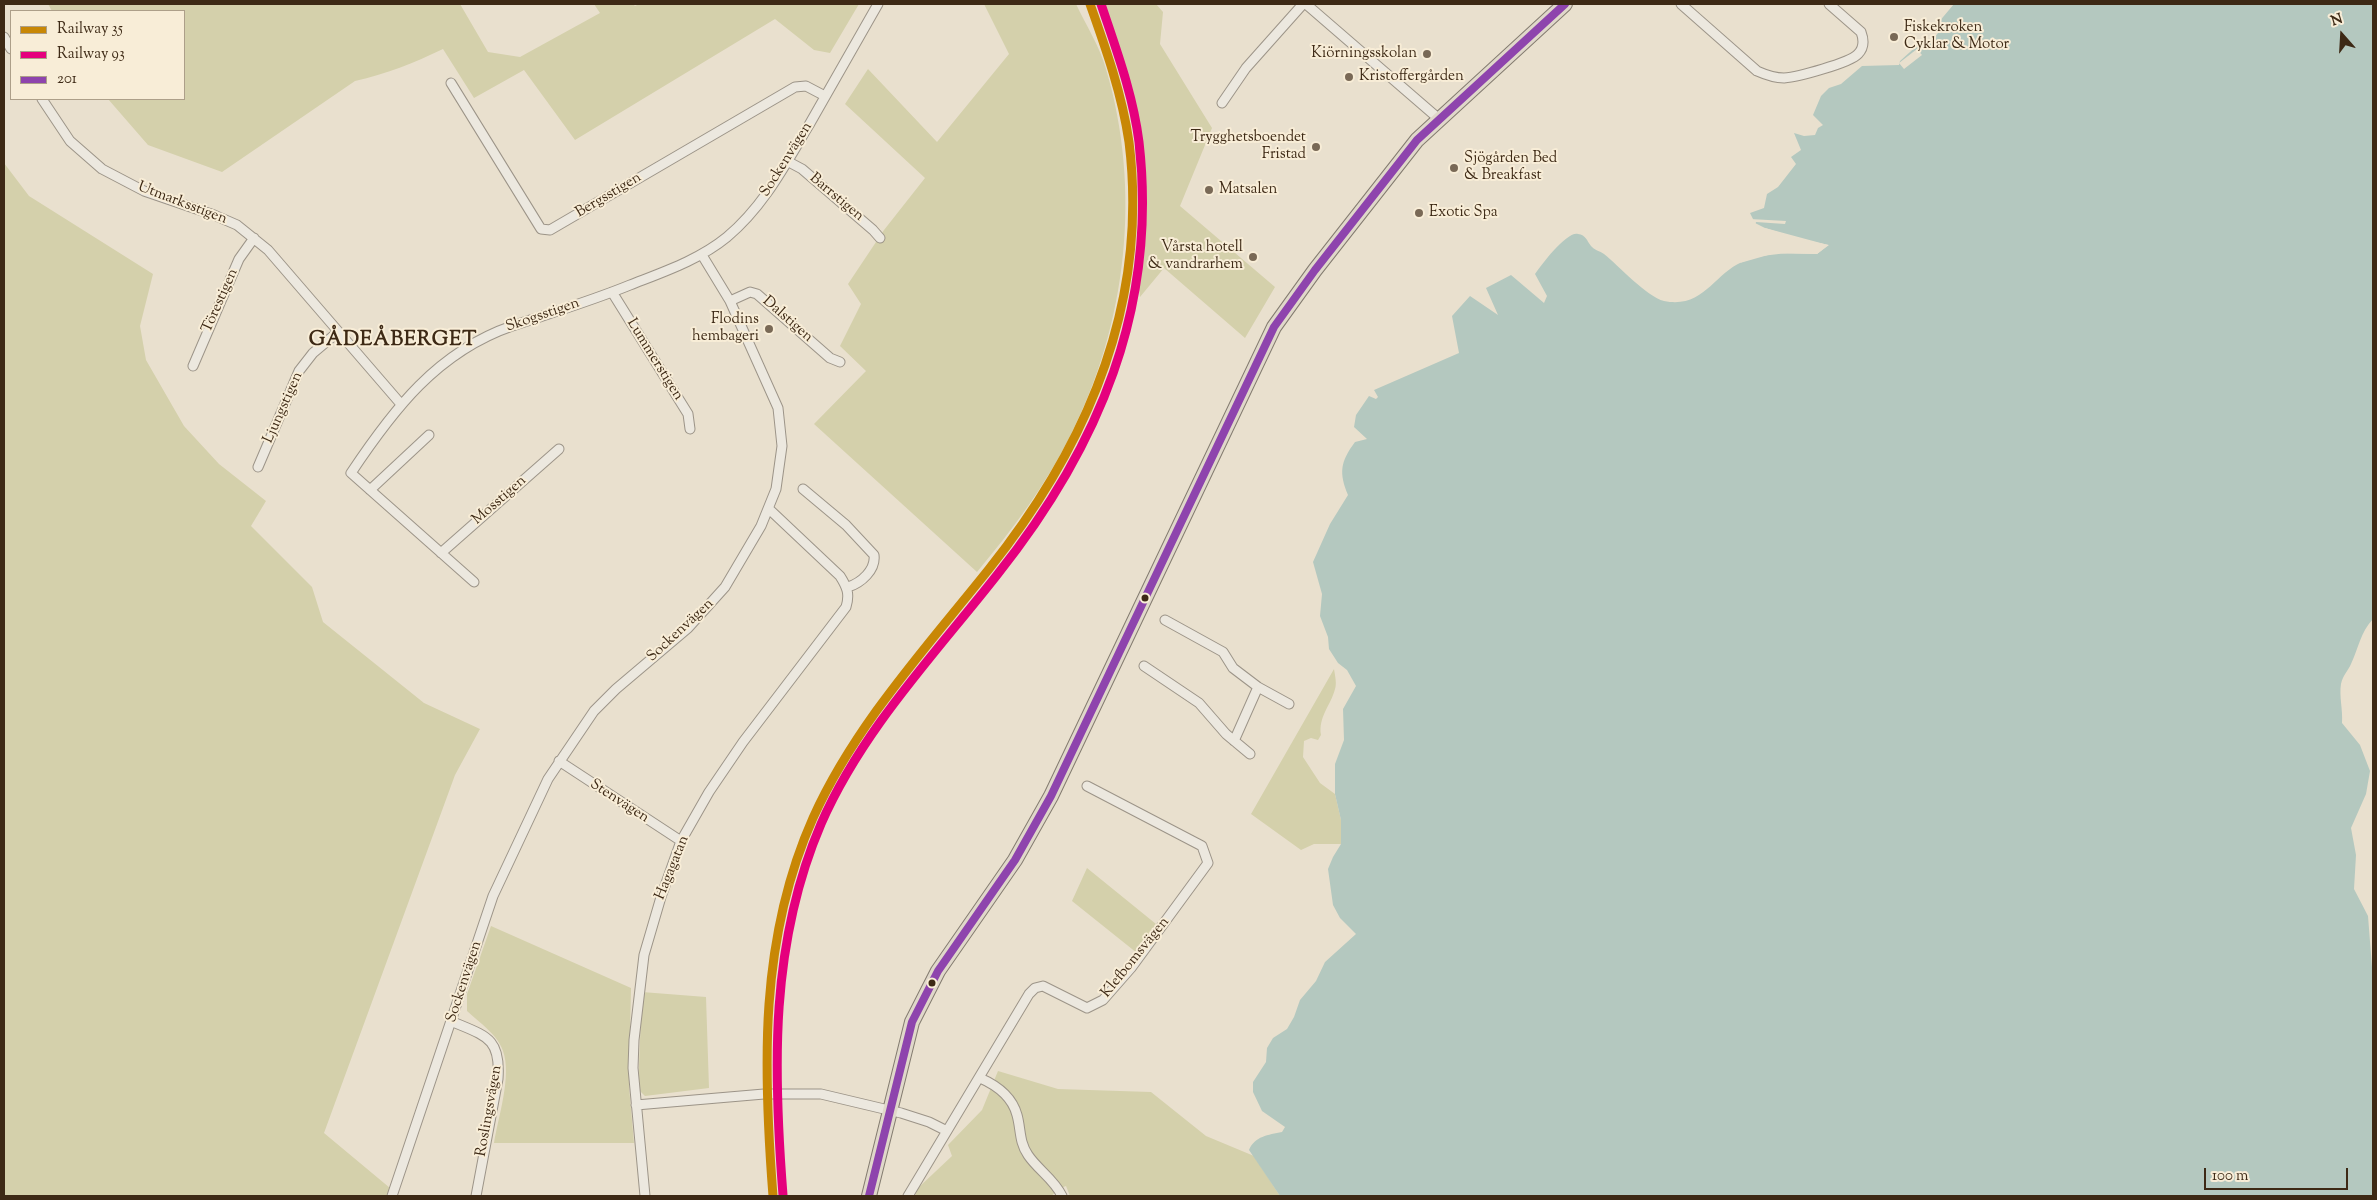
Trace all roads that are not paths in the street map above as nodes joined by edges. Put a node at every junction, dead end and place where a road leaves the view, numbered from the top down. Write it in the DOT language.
graph roads {
  1 [pos="878,4"];
  2 [pos="1305,4"];
  3 [pos="1565,4"];
  4 [pos="1681,4"];
  5 [pos="1829,4"];
  6 [pos="451,83"];
  7 [pos="825,96"];
  8 [pos="43,100"];
  9 [pos="1222,103"];
  10 [pos="1439,119"];
  11 [pos="788,161"];
  12 [pos="254,238"];
  13 [pos="880,238"];
  14 [pos="702,255"];
  15 [pos="612,292"];
  16 [pos="730,301"];
  17 [pos="338,332"];
  18 [pos="840,362"];
  19 [pos="193,366"];
  20 [pos="400,403"];
  21 [pos="690,429"];
  22 [pos="430,435"];
  23 [pos="559,449"];
  24 [pos="258,467"];
  25 [pos="803,489"];
  26 [pos="370,490"];
  27 [pos="769,509"];
  28 [pos="441,553"];
  29 [pos="474,582"];
  30 [pos="848,587"];
  31 [pos="1165,620"];
  32 [pos="1144,666"];
  33 [pos="1258,687"];
  34 [pos="1289,704"];
  35 [pos="1234,741"];
  36 [pos="1250,754"];
  37 [pos="559,761"];
  38 [pos="1087,786"];
  39 [pos="681,841"];
  40 [pos="453,1022"];
  41 [pos="980,1078"];
  42 [pos="636,1105"];
  43 [pos="890,1110"];
  44 [pos="947,1131"];
  45 [pos="392,1196"];
  46 [pos="476,1196"];
  47 [pos="645,1196"];
  48 [pos="869,1196"];
  49 [pos="908,1196"];
  50 [pos="1062,1196"];
  1 -- 7 [label="street, Sockenvägen"];
  2 -- 9 [label="street"];
  2 -- 10 [label="street"];
  3 -- 10 [label="highway"];
  4 -- 5 [label="street"];
  6 -- 7 [label="street, Bergsstigen"];
  7 -- 11 [label="street, Sockenvägen"];
  8 -- 12 [label="street, Utmarksstigen"];
  10 -- 43 [label="highway"];
  11 -- 13 [label="street, Barrstigen"];
  11 -- 14 [label="street, Sockenvägen"];
  12 -- 17 [label="street, Utmarksstigen"];
  12 -- 19 [label="street, Törestigen"];
  14 -- 15 [label="street, Skogsstigen"];
  14 -- 16 [label="street, Sockenvägen"];
  15 -- 20 [label="street, Skogsstigen"];
  15 -- 21 [label="street, Lummerstigen"];
  16 -- 18 [label="street, Dalstigen"];
  16 -- 27 [label="street, Sockenvägen"];
  17 -- 20 [label="street, Utmarksstigen"];
  17 -- 24 [label="street, Ljungstigen"];
  20 -- 26 [label="street"];
  22 -- 26 [label="street"];
  23 -- 28 [label="street, Mosstigen"];
  25 -- 30 [label="street"];
  26 -- 28 [label="street"];
  27 -- 30 [label="street"];
  27 -- 37 [label="street, Sockenvägen"];
  28 -- 29 [label="street"];
  30 -- 39 [label="street, Hagagatan"];
  31 -- 33 [label="street"];
  32 -- 35 [label="street"];
  33 -- 34 [label="street"];
  33 -- 35 [label="street"];
  35 -- 36 [label="street"];
  37 -- 39 [label="street, Stenvägen"];
  37 -- 40 [label="street, Sockenvägen"];
  38 -- 41 [label="street, Klefbomsvägen"];
  39 -- 42 [label="street, Hagagatan"];
  40 -- 45 [label="street, Sockenvägen"];
  40 -- 46 [label="street, Roslingsvägen"];
  41 -- 44 [label="street, Klefbomsvägen"];
  41 -- 50 [label="street"];
  42 -- 43 [label="street"];
  42 -- 47 [label="street, Hagagatan"];
  43 -- 44 [label="street"];
  43 -- 48 [label="highway"];
  44 -- 49 [label="street, Klefbomsvägen"];
}
